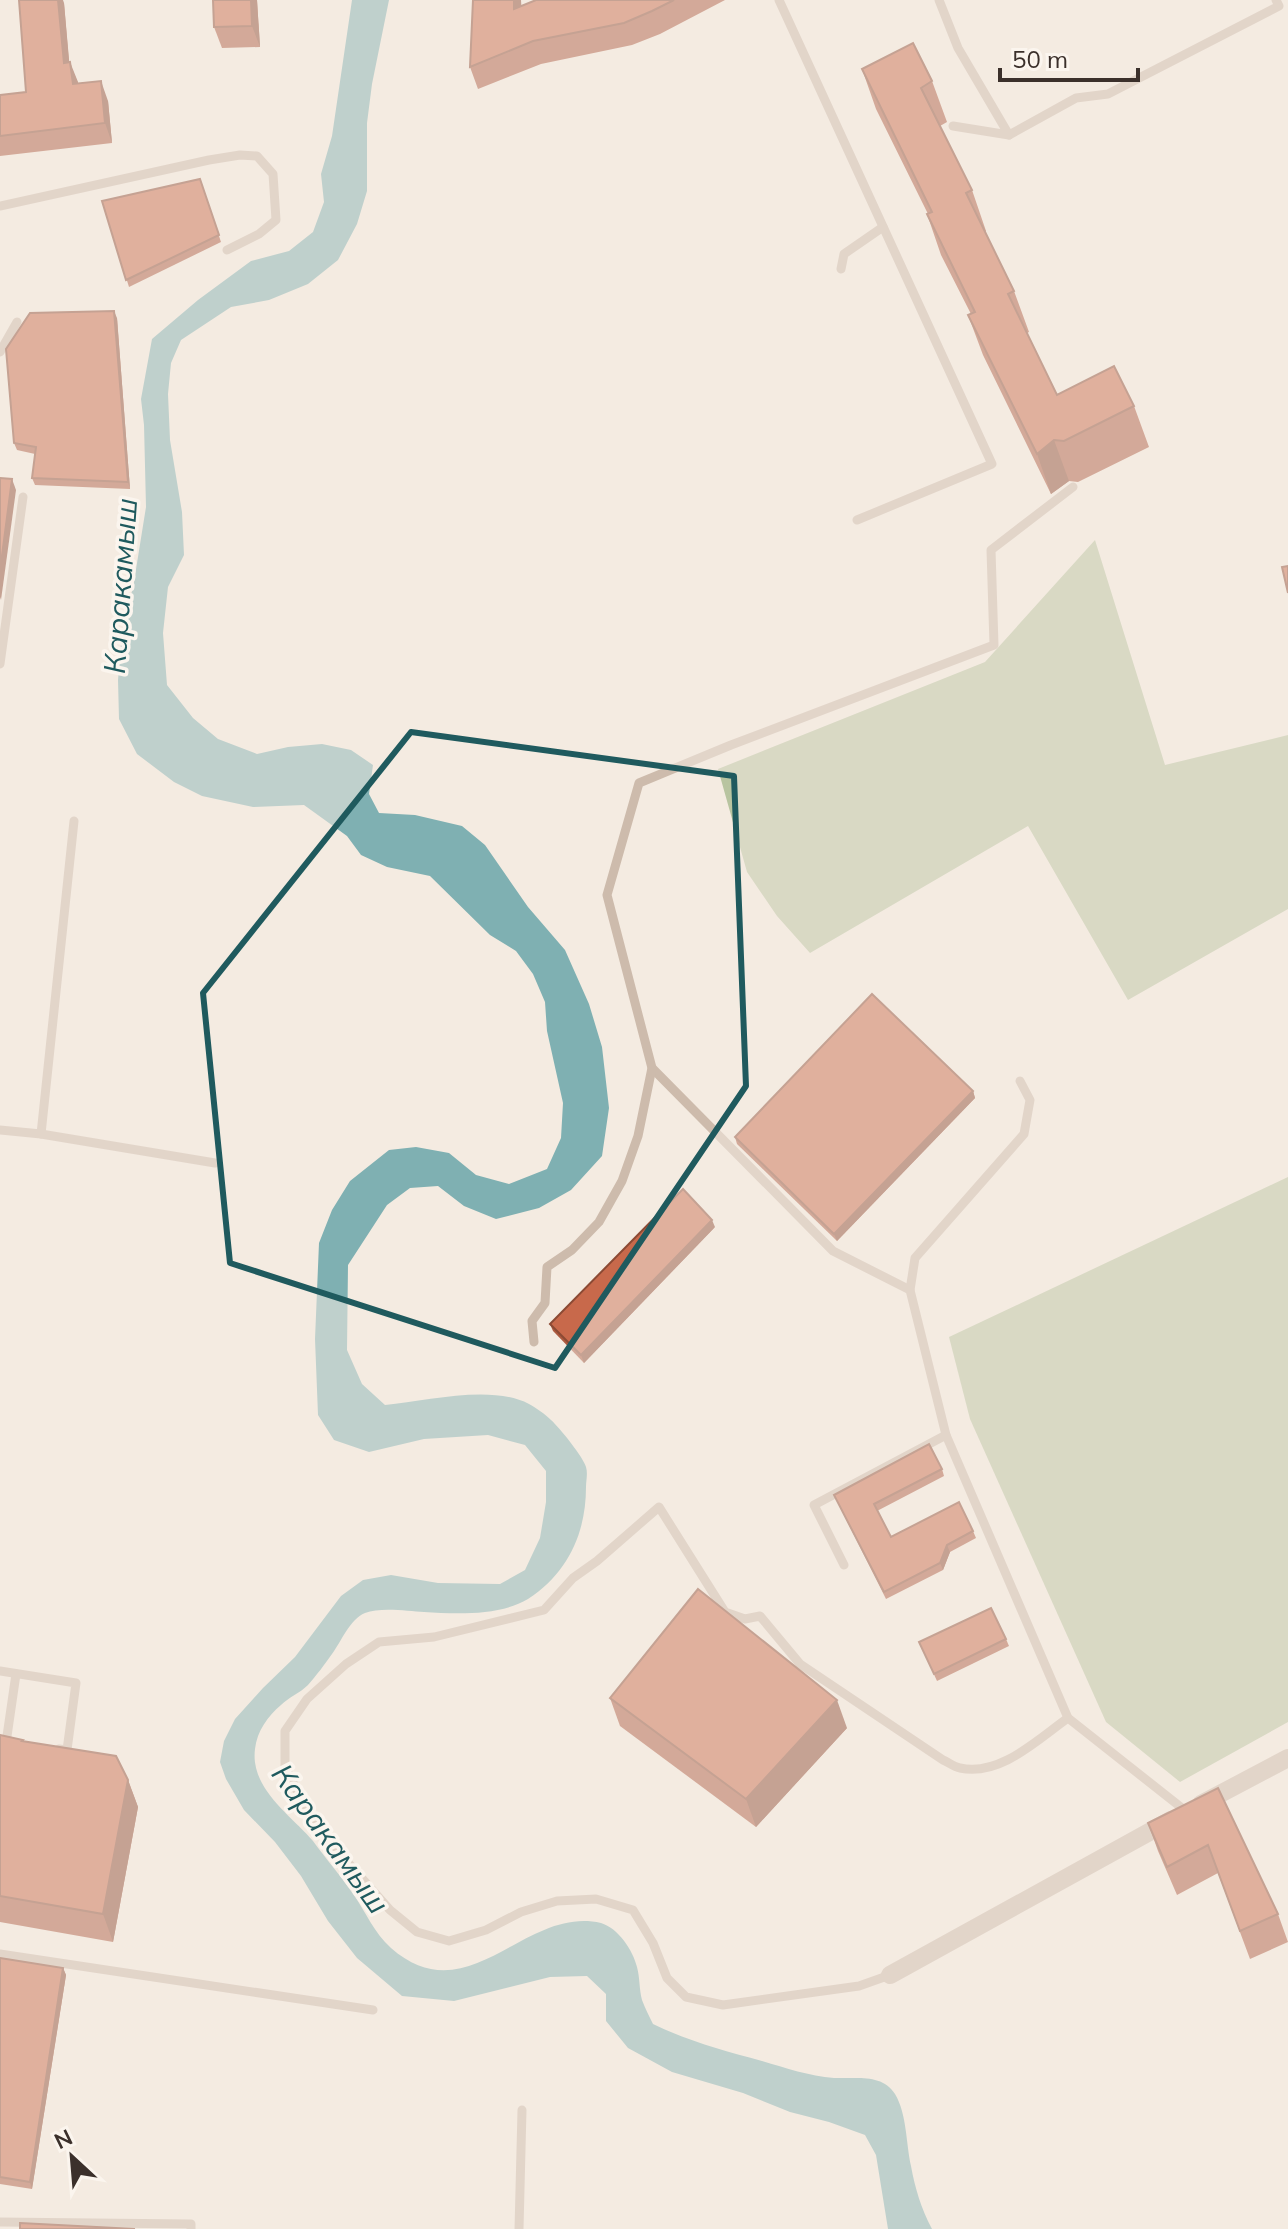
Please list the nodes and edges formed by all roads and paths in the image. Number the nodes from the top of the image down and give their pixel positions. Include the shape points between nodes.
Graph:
1 (779, 0) edge
2 (939, 0) edge
3 (1276, 0) edge
4 (953, 126) dead end
5 (1009, 135) junction
6 (0, 206) edge
7 (883, 227) junction
8 (227, 250) dead end
9 (841, 269) dead end
10 (17, 322) dead end
11 (0, 352) edge
12 (1073, 487) dead end
13 (23, 497) dead end
14 (857, 520) dead end
15 (0, 664) edge
16 (74, 821) dead end
17 (652, 1068) junction
18 (1020, 1081) dead end
19 (0, 1130) edge
20 (41, 1134) junction
21 (215, 1163) dead end
22 (910, 1290) junction
23 (534, 1342) dead end
24 (946, 1435) junction
25 (844, 1565) dead end
26 (0, 1671) edge
27 (16, 1674) junction
28 (1068, 1718) junction
29 (3, 1742) edge
30 (21, 1745) edge
31 (52, 1748) edge
32 (1288, 1758) edge
33 (1187, 1812) junction
34 (0, 1954) edge
35 (890, 1975) joint
36 (373, 2010) dead end
37 (522, 2110) dead end
38 (0, 2222) edge
39 (16, 2226) edge
40 (191, 2229) edge
41 (519, 2229) edge

1 - 7 lane
2 - 5 lane via 958,48
3 - 5 lane via 1279,6 1108,94 1076,98
4 - 5 lane
6 - 8 lane via 209,160 257,156 273,174 276,220
7 - 9 lane via 844,254
7 - 14 lane via 992,464
10 - 11 lane
12 - 17 lane via 991,550 994,645 639,783 607,895
13 - 15 lane
16 - 20 lane
17 - 22 lane via 833,1251
17 - 23 lane via 622,1181 599,1222 547,1267 545,1303 532,1321
18 - 22 lane via 1030,1100 1024,1134 915,1258
19 - 20 lane
20 - 21 lane
22 - 24 lane
24 - 25 lane via 814,1505
24 - 28 lane
26 - 27 lane
27 - 29 lane
27 - 31 lane via 76,1683 67,1750
28 - 33 lane
28 - 35 lane via 988,1769 960,1768 943,1760 800,1664 760,1616 745,1619 725,1612 659,1507 573,1578 544,1610 434,1637 379,1642 307,1699 285,1731 285,1766 304,1805 390,1910 417,1932 449,1941 557,1901 596,1899 633,1910 667,1978 686,1997 723,2005 859,1986
29 - 30 lane
32 - 33 street
33 - 35 street
34 - 36 lane
37 - 41 lane
38 - 39 lane
39 - 40 lane via 191,2224

